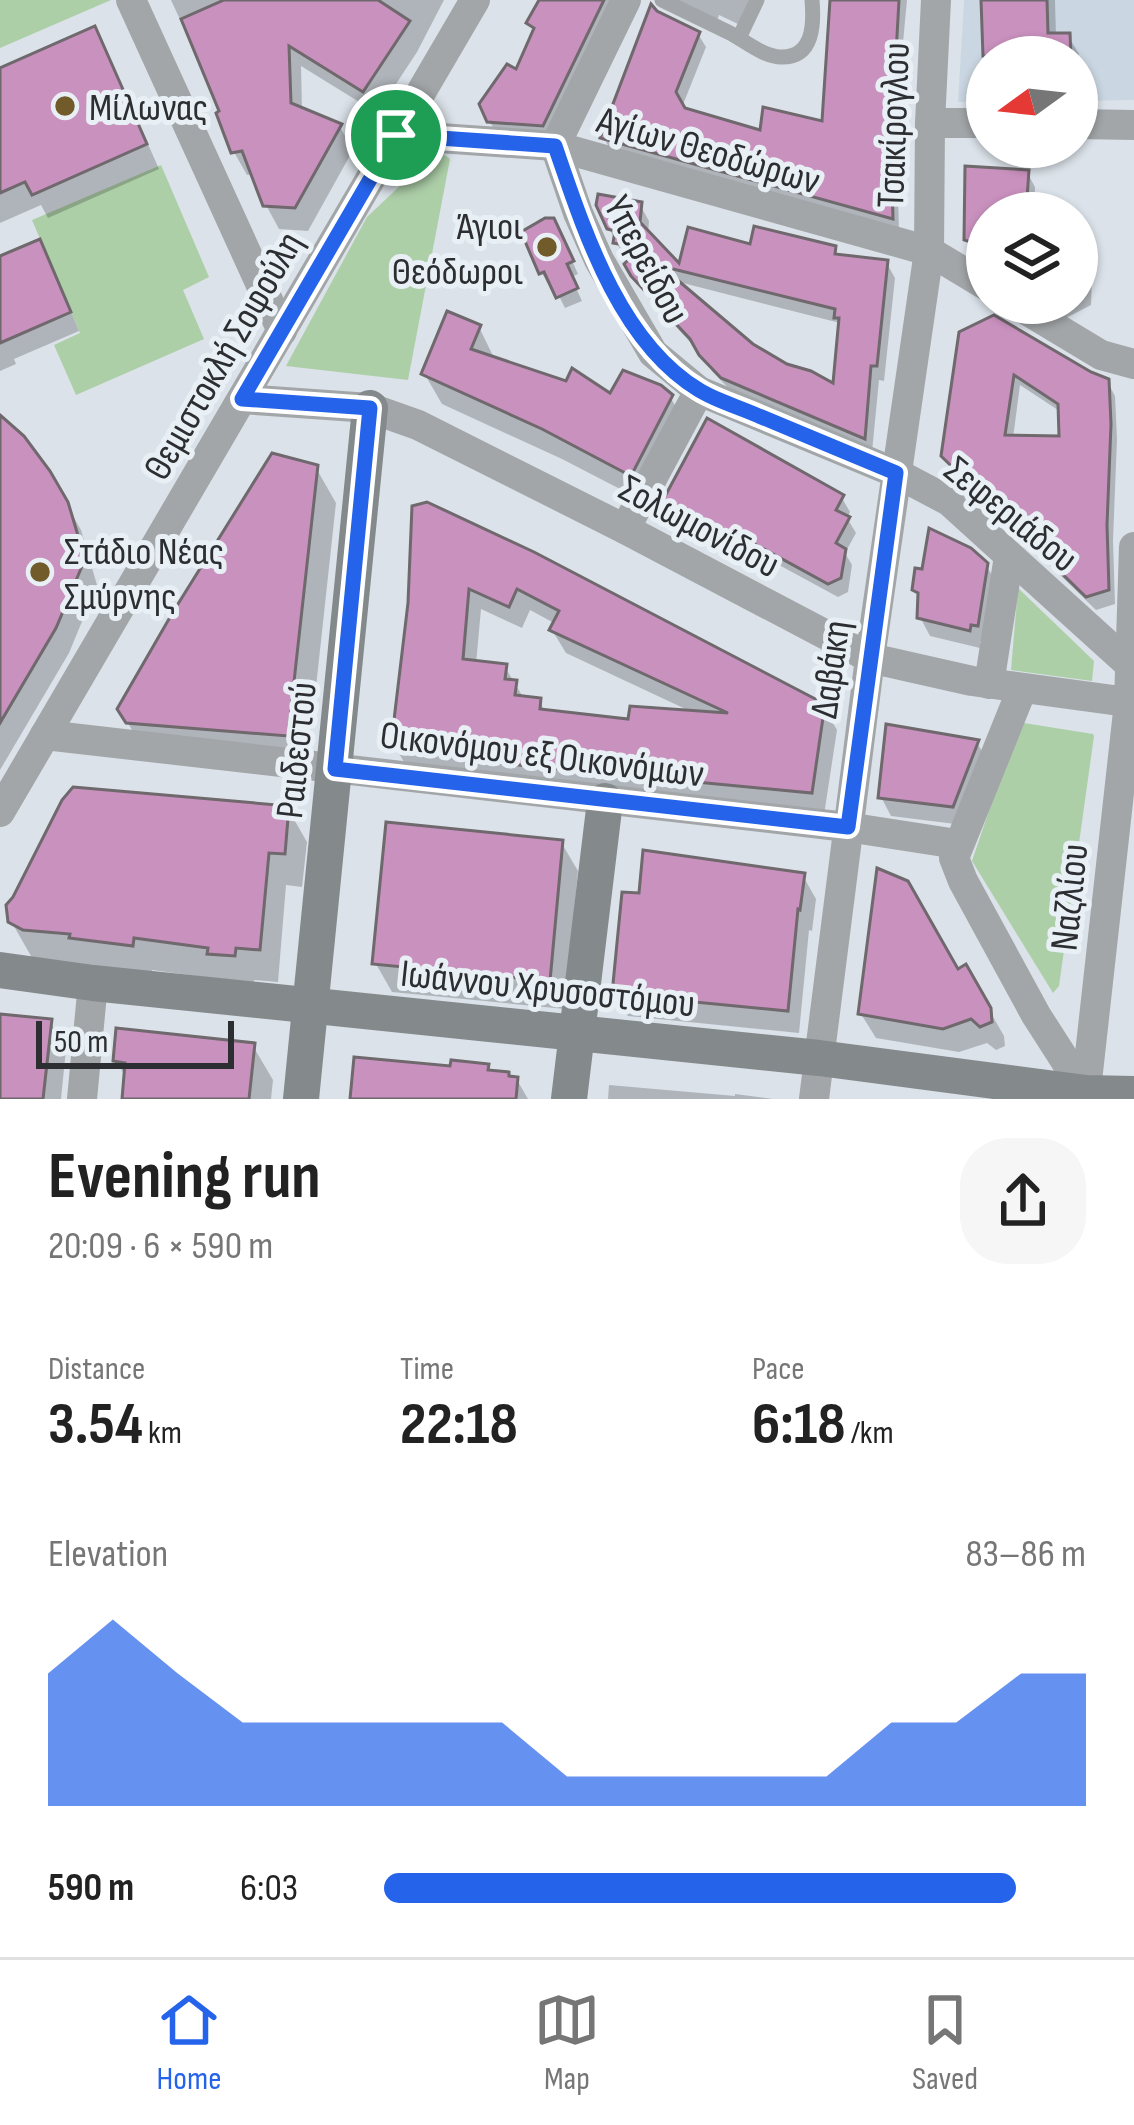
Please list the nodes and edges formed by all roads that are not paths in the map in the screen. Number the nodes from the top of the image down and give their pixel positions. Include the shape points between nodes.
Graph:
1 (131, 0) edge
2 (476, 0) edge
3 (626, 0) edge
4 (662, 0) edge
5 (757, 0) edge
6 (812, 0) edge
7 (936, 0) edge
8 (739, 38) junction
9 (930, 122) junction
10 (966, 123) edge
11 (1098, 124) edge
12 (1134, 124) edge
13 (396, 135) junction
14 (555, 146) junction
15 (928, 251) junction
16 (966, 274) edge
17 (1050, 324) edge
18 (281, 331) junction
19 (1134, 364) edge
20 (699, 391) junction
21 (242, 399) junction
22 (370, 408) junction
23 (896, 473) junction
24 (625, 529) junction
25 (1134, 547) edge
26 (1009, 556) junction
27 (870, 658) junction
28 (1130, 665) junction
29 (988, 684) junction
30 (1022, 689) junction
31 (1131, 703) edge
32 (45, 735) junction
33 (335, 769) junction
34 (605, 801) junction
35 (0, 812) edge
36 (848, 827) junction
37 (957, 844) junction
38 (0, 970) edge
39 (93, 983) junction
40 (311, 1004) junction
41 (577, 1032) junction
42 (819, 1058) junction
43 (1134, 1094) edge
44 (1085, 1096) edge
45 (82, 1099) edge
46 (301, 1099) edge
47 (569, 1099) edge
48 (814, 1099) edge

1 - 18 street
2 - 13 street, Θεμιστοκλή Σοφούλη
3 - 14 street
4 - 8 lane
5 - 8 lane
6 - 8 lane via 810,41 796,53 781,57
7 - 9 street, Τσακίρογλου
9 - 10 street
9 - 15 street, Τσακίρογλου
11 - 12 street
13 - 14 street, Αγίων Θεοδώρων
13 - 18 street, Θεμιστοκλή Σοφούλη
14 - 15 street, Αγίων Θεοδώρων
14 - 20 street, Υπερείδου via 612,288 653,353
15 - 16 street, Αγίων Θεοδώρων
15 - 23 street, Δαβάκη
17 - 19 street via 1101,355
18 - 21 street, Θεμιστοκλή Σοφούλη
20 - 23 street, Υπερείδου
20 - 24 street
21 - 22 street, Σολωμονίδου
21 - 32 street, Θεμιστοκλή Σοφούλη
22 - 24 street, Σολωμονίδου
22 - 33 street, Ραιδεστού
23 - 26 street, Σεφεριάδου via 949,501
23 - 27 street, Δαβάκη
24 - 27 street, Σολωμονίδου
25 - 28 street, Ναζλίου
26 - 28 street, Σεφεριάδου
26 - 29 street
27 - 29 street, Σολωμονίδου
27 - 36 street, Δαβάκη
28 - 31 street, Ναζλίου
29 - 30 street, Σολωμονίδου
30 - 31 street, Σολωμονίδου
30 - 37 street
31 - 44 street, Ναζλίου
32 - 33 street, Οικονόμου εξ Οικονόμων
32 - 35 street, Θεμιστοκλή Σοφούλη
33 - 34 street, Οικονόμου εξ Οικονόμων
33 - 40 street, Ραιδεστού
34 - 36 street, Οικονόμου εξ Οικονόμων
34 - 41 street
36 - 37 street, Οικονόμου εξ Οικονόμων
36 - 42 street, Δαβάκη
37 - 44 street via 963,880
38 - 39 street, Ιωάννου Χρυσοστόμου
39 - 40 street, Ιωάννου Χρυσοστόμου
39 - 45 street
40 - 41 street, Ιωάννου Χρυσοστόμου
40 - 46 street, Ραιδεστού
41 - 42 street, Ιωάννου Χρυσοστόμου
41 - 47 street
42 - 44 street, Ιωάννου Χρυσοστόμου
42 - 48 street, Δαβάκη
43 - 44 street, Ιωάννου Χρυσοστόμου

